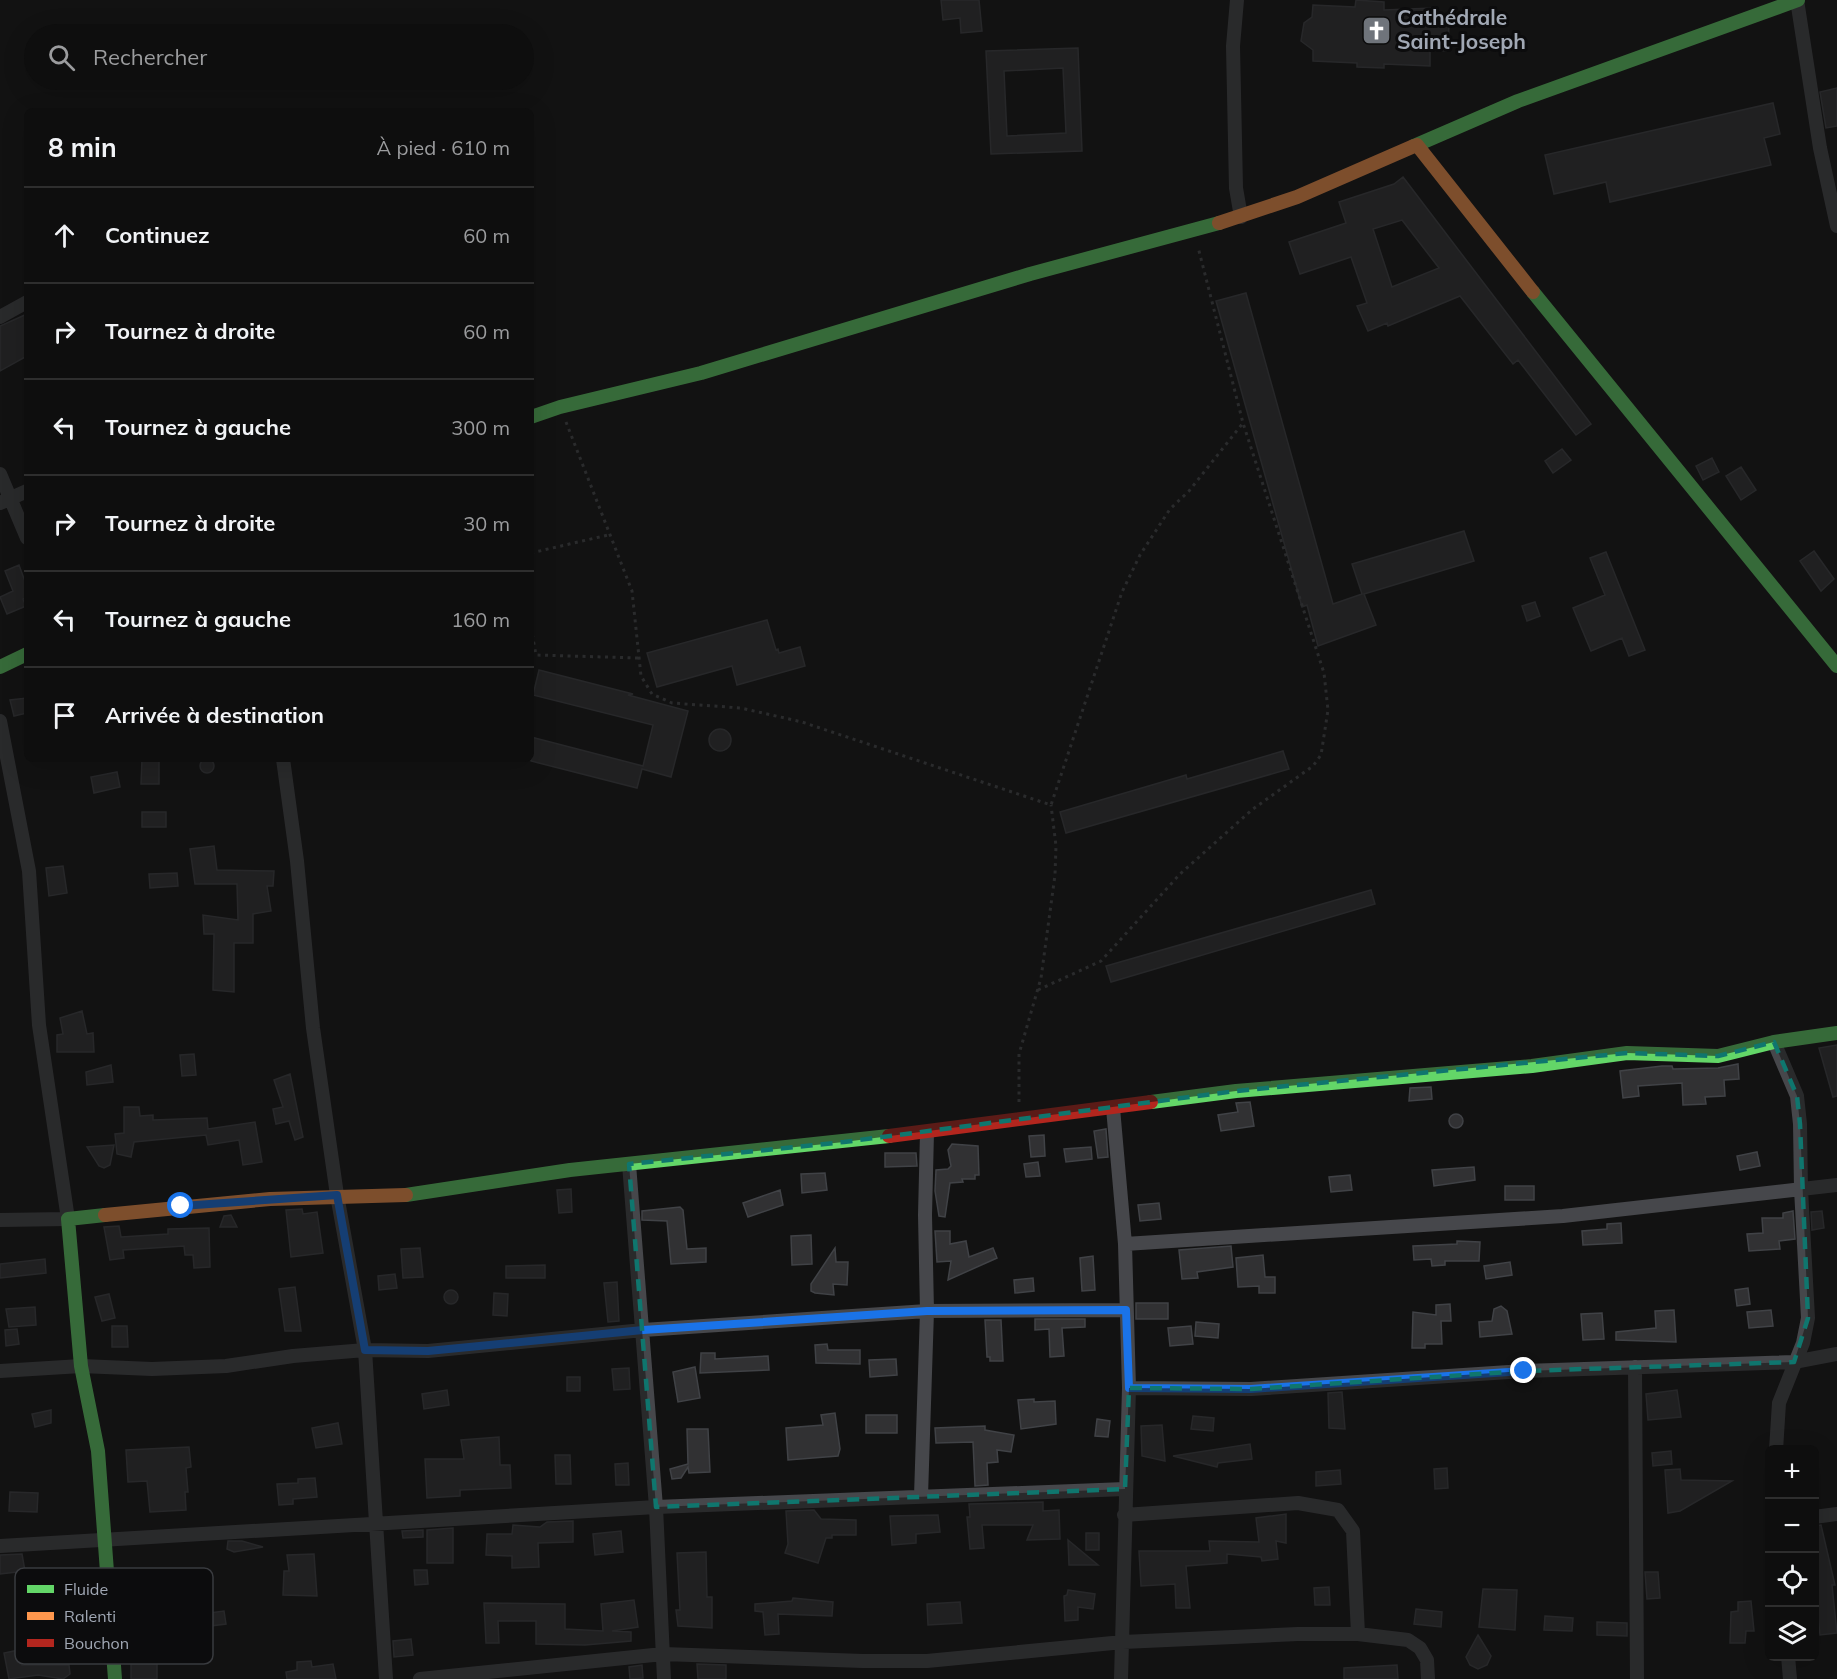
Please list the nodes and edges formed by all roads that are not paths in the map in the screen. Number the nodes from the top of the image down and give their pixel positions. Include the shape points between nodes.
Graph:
1 (1237, 0) edge
2 (1798, 0) edge
3 (1417, 145) junction
4 (1240, 217) junction
5 (1837, 226) edge
6 (24, 304) edge
7 (0, 317) edge
8 (534, 416) edge
9 (0, 474) edge
10 (24, 492) edge
11 (5, 501) edge
12 (24, 533) edge
13 (24, 655) edge
14 (1837, 666) edge
15 (0, 667) edge
16 (0, 721) edge
17 (283, 762) edge
18 (1837, 1033) edge
19 (1774, 1042) junction
20 (1113, 1108) junction
21 (927, 1132) junction
22 (629, 1164) junction
23 (1837, 1185) edge
24 (1800, 1188) junction
25 (337, 1195) junction
26 (68, 1219) junction
27 (0, 1220) edge
28 (1125, 1244) junction
29 (1126, 1310) junction
30 (927, 1311) junction
31 (643, 1330) junction
32 (365, 1350) junction
33 (1837, 1354) edge
34 (1794, 1362) junction
35 (81, 1366) junction
36 (1635, 1367) junction
37 (0, 1371) edge
38 (1129, 1388) junction
39 (1776, 1445) edge
40 (1125, 1489) junction
41 (921, 1496) junction
42 (656, 1507) junction
43 (1837, 1514) edge
44 (1124, 1515) junction
45 (1819, 1516) edge
46 (375, 1522) junction
47 (104, 1539) junction
48 (0, 1546) edge
49 (106, 1568) edge
50 (1358, 1634) junction
51 (1123, 1642) junction
52 (663, 1654) junction
53 (1788, 1661) edge
54 (114, 1664) edge
55 (115, 1679) edge
56 (386, 1679) edge
57 (420, 1679) edge
58 (664, 1679) edge
59 (1121, 1679) edge
60 (1428, 1679) edge
61 (1637, 1679) edge
62 (1790, 1679) edge

1 - 4 street via 1233,46
2 - 3 street via 1518,101
2 - 5 street via 1820,148
3 - 4 street
3 - 14 street via 1540,304
4 - 8 street via 1030,274 701,373
6 - 7 street
9 - 11 street
10 - 11 street
11 - 12 street
13 - 15 street
16 - 26 street via 29,871 39,1025
17 - 25 street via 313,1028
18 - 19 street
19 - 20 street via 1718,1056 1627,1053 1532,1066 1236,1091
19 - 24 street via 1797,1096
20 - 21 street
20 - 28 street
21 - 22 street
21 - 30 street
22 - 25 street via 405,1195
22 - 31 street
23 - 24 street
24 - 28 street via 1563,1216
24 - 34 street via 1808,1318
25 - 26 street
25 - 32 street
26 - 27 street
26 - 35 street
28 - 29 street
29 - 30 street
29 - 38 street
30 - 31 street
30 - 41 street
31 - 32 street via 428,1351
31 - 42 street
32 - 35 street via 226,1366
32 - 46 street
33 - 34 street
34 - 36 street
34 - 39 street via 1779,1403
35 - 37 street
35 - 47 street via 98,1451
36 - 38 street via 1251,1389
36 - 61 street
38 - 40 street
40 - 41 street
40 - 44 street
41 - 42 street
42 - 46 street
42 - 52 street
43 - 45 street
44 - 50 street via 1298,1503 1338,1510 1353,1531
44 - 51 street
46 - 47 street
46 - 56 street
47 - 48 street
47 - 49 street
50 - 51 street
50 - 60 street via 1408,1640 1420,1648 1427,1660
51 - 52 street via 927,1661
51 - 59 street
52 - 57 street
52 - 58 street
53 - 62 street
54 - 55 street

